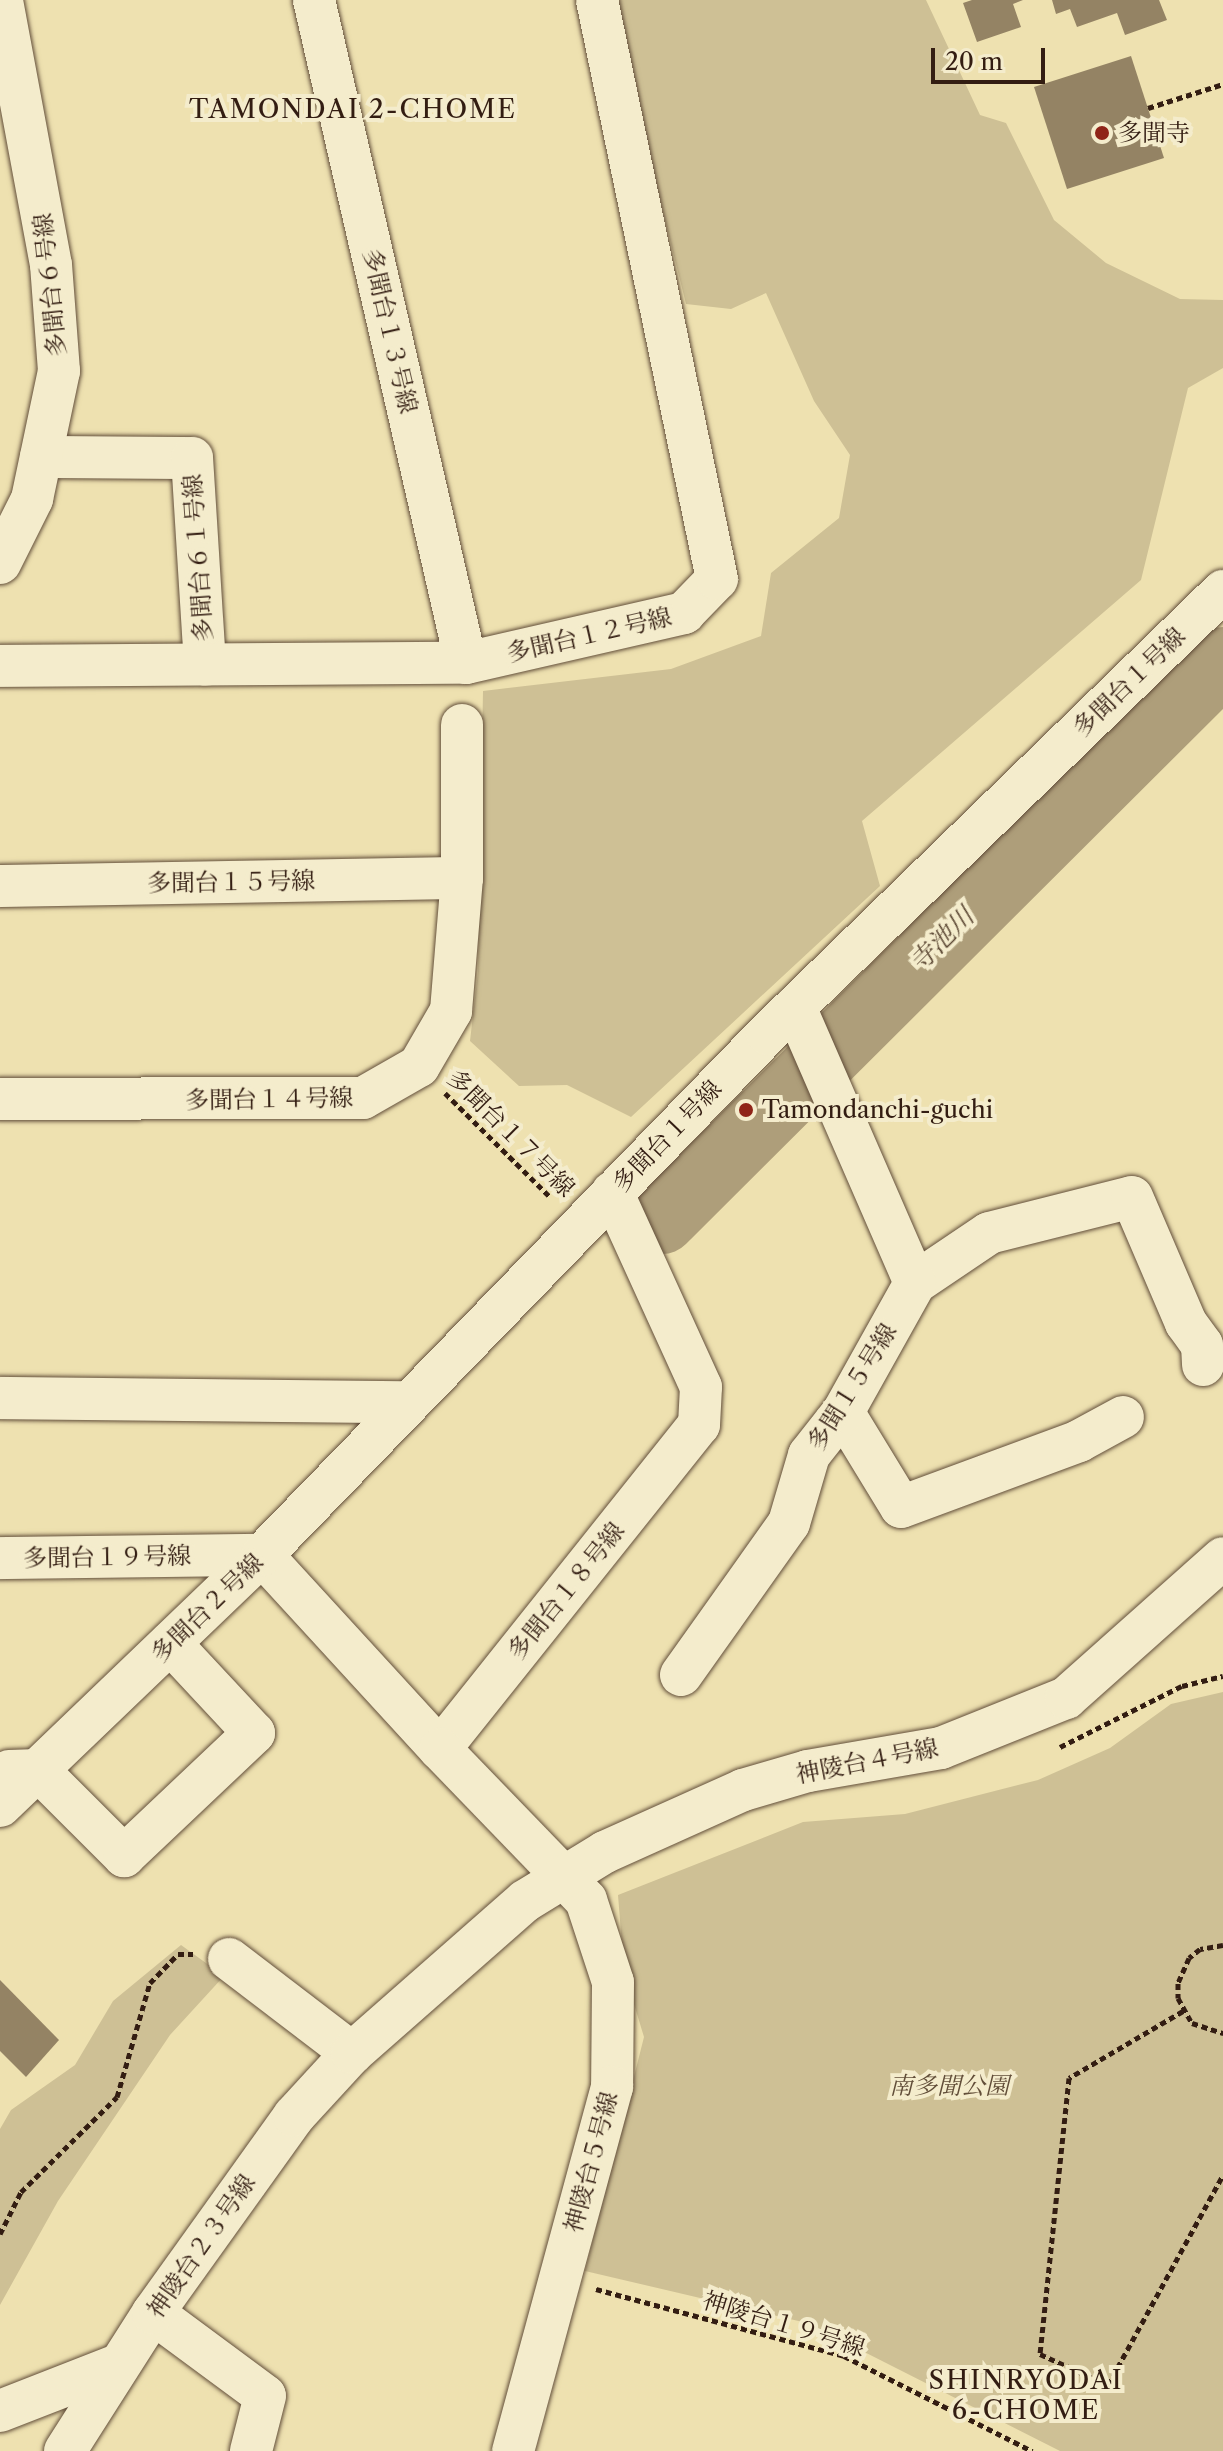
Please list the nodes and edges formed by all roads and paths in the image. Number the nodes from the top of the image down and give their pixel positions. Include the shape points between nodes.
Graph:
1 (2, 0) edge
2 (314, 0) edge
3 (597, 0) edge
4 (1223, 84) edge
5 (1148, 108) dead end
6 (41, 457) junction
7 (0, 563) edge
8 (1223, 591) edge
9 (466, 663) junction
10 (205, 665) junction
11 (0, 666) edge
12 (462, 725) dead end
13 (462, 878) junction
14 (0, 886) edge
15 (795, 1007) junction
16 (419, 1066) junction
17 (0, 1099) edge
18 (612, 1192) junction
19 (579, 1226) junction
20 (915, 1283) junction
21 (1203, 1365) dead end
22 (0, 1398) edge
23 (406, 1402) junction
24 (843, 1412) junction
25 (1123, 1417) dead end
26 (262, 1555) junction
27 (0, 1558) edge
28 (1223, 1558) edge
29 (170, 1643) junction
30 (681, 1675) dead end
31 (440, 1749) junction
32 (19, 1771) edge
33 (0, 1806) edge
34 (567, 1877) junction
35 (1223, 1945) edge
36 (229, 1959) joint
37 (1183, 2011) junction
38 (1223, 2033) edge
39 (352, 2053) junction
40 (1223, 2175) edge
41 (0, 2234) edge
42 (559, 2279) junction
43 (153, 2313) junction
44 (118, 2365) junction
45 (0, 2411) edge
46 (65, 2451) edge
47 (251, 2451) edge
48 (513, 2451) edge
49 (1032, 2451) edge

1 - 6 street, 多聞台６号線 via 51,265 59,371
2 - 9 street, 多聞台１３号線
3 - 9 street, 多聞台１２号線 via 717,579 684,613
4 - 5 path
6 - 7 street, 多聞台６号線 via 32,499
6 - 10 street, 多聞台６１号線 via 192,458
8 - 15 street, 多聞台１号線
9 - 10 street, 多聞台１２号線
10 - 11 street, 多聞台１２号線
12 - 13 street
13 - 14 street, 多聞台１５号線
13 - 16 street via 451,1011
15 - 18 street, 多聞台１号線
15 - 20 street
16 - 17 street, 多聞台１４号線 via 363,1098
16 - 19 path, 多聞台１７号線
18 - 19 street, 多聞台１号線
18 - 31 street, 多聞台１８号線 via 701,1387 699,1425
19 - 23 street, 多聞台１号線
20 - 21 street via 989,1233 1132,1197 1186,1323 1202,1345
20 - 24 street, 多聞１５号線
22 - 23 street
23 - 26 street, 多聞台２号線
24 - 25 street via 901,1507 1079,1441
24 - 30 street, 多聞１５号線 via 809,1455 789,1523
26 - 27 street, 多聞台１９号線
26 - 29 street, 多聞台２号線
26 - 31 street
28 - 34 street, 神陵台４号線 via 1066,1698 941,1748 808,1771 743,1790 605,1852
29 - 32 street, 多聞台２号線
29 - 32 street via 254,1733 124,1856
31 - 34 street, 神陵台５号線
32 - 33 street, 多聞台２号線
34 - 39 street, 神陵台２３号線 via 525,1901
34 - 42 street, 神陵台５号線 via 586,1900 613,1982 612,2087
35 - 37 path via 1200,1949 1181,1970 1178,1998
36 - 39 street
36 - 41 path via 178,1954 150,1983 117,2097 21,2192
37 - 38 path via 1205,2030
37 - 40 path via 1069,2078 1040,2354 1108,2385
39 - 43 street, 神陵台２３号線 via 294,2116
42 - 48 street, 神陵台５号線
42 - 49 path, 神陵台１９号線 via 844,2356
43 - 44 street, 神陵台２３号線
43 - 47 street via 265,2396
44 - 45 street
44 - 46 street, 神陵台２３号線

